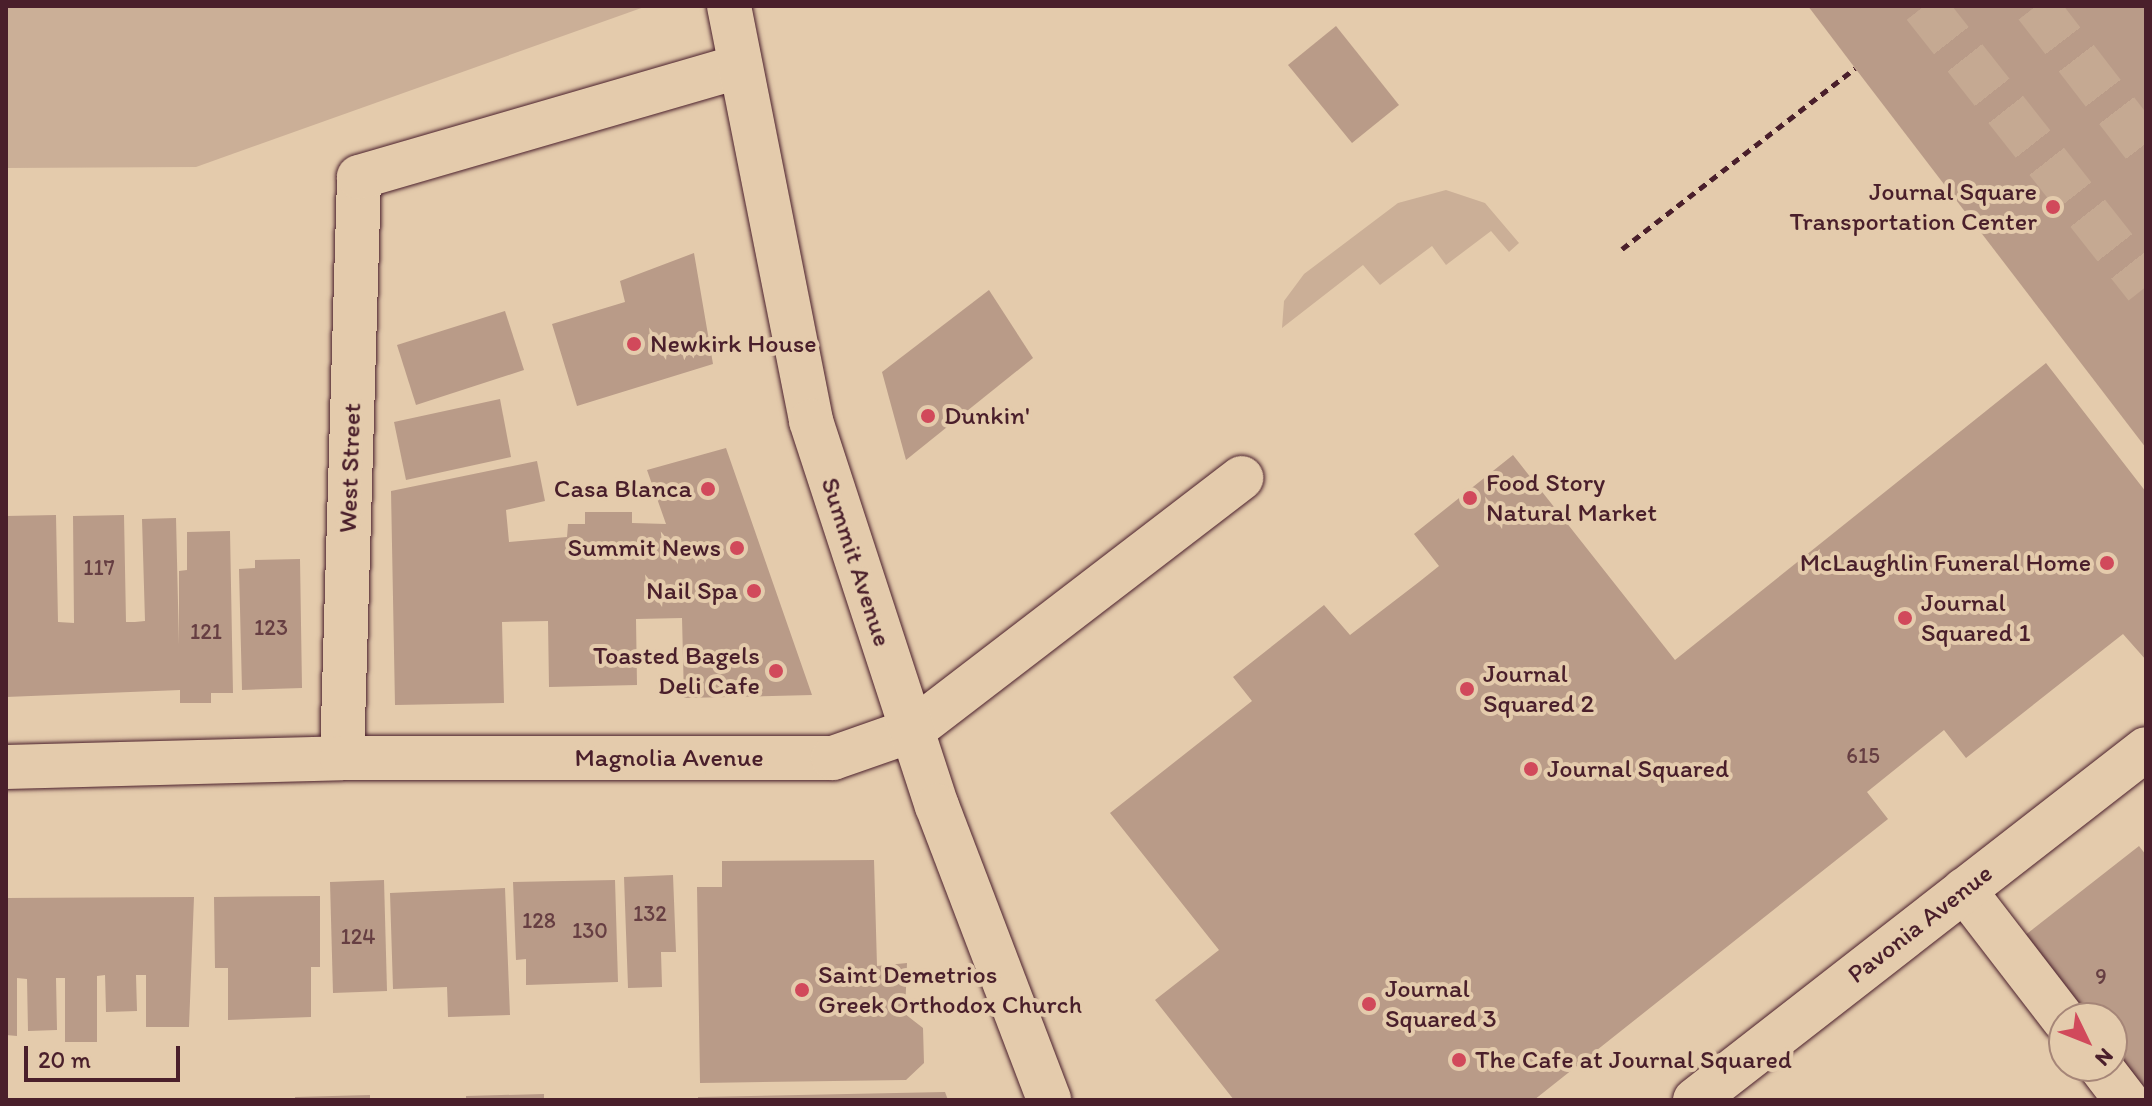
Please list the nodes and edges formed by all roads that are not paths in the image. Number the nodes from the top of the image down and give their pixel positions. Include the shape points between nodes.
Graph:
1 (729, 6) edge
2 (740, 66) junction
3 (1242, 478) dead end
4 (913, 730) junction
5 (2146, 749) edge
6 (342, 758) junction
7 (6, 767) edge
8 (1964, 890) junction
9 (2050, 1002) edge
10 (2112, 1082) edge
11 (1049, 1100) edge
12 (1695, 1100) edge
13 (2126, 1100) edge

1 - 2 street, Summit Avenue
2 - 4 street, Summit Avenue via 811,421
2 - 6 street, West Street via 359,177
3 - 4 street, Magnolia Avenue
4 - 6 street, Magnolia Avenue via 833,758
4 - 11 street, Summit Avenue
5 - 8 street, Pavonia Avenue
6 - 7 street, Magnolia Avenue
8 - 9 street
8 - 12 street, Pavonia Avenue
10 - 13 street

